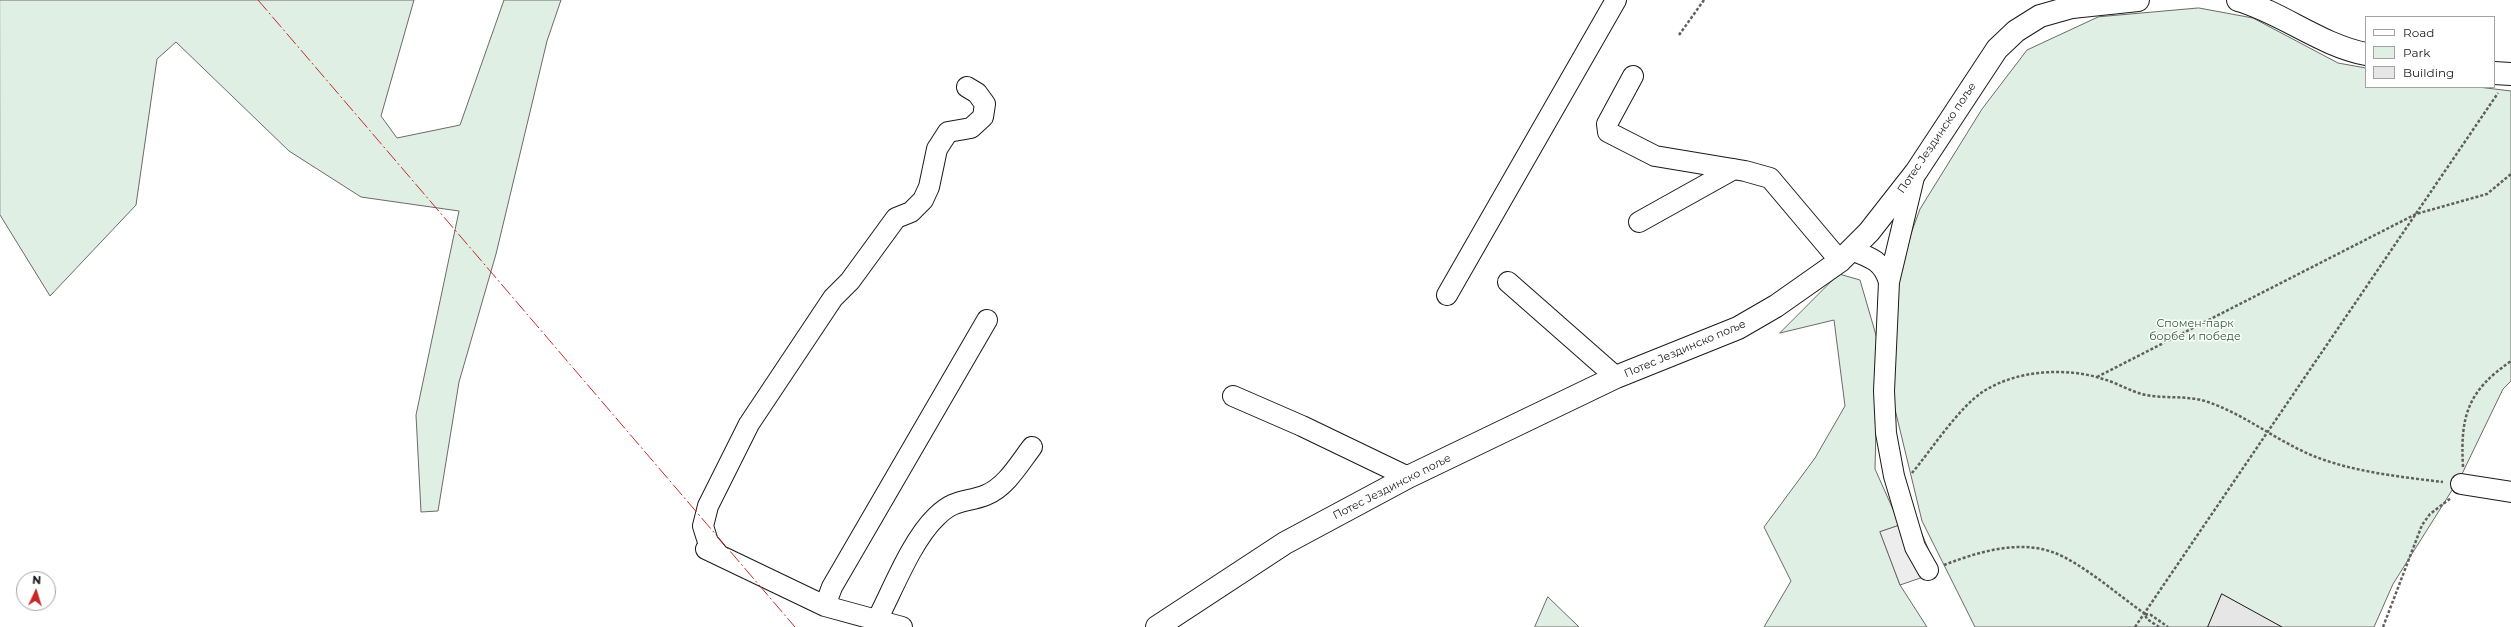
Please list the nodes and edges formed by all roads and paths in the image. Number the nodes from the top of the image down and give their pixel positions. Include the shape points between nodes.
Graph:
1 (1616, 0) edge
2 (1704, 0) edge
3 (2138, 0) edge
4 (2238, 0) edge
5 (1679, 35) dead end
6 (2365, 54) edge
7 (2505, 74) edge
8 (1633, 76) dead end
9 (968, 87) dead end
10 (1734, 169) junction
11 (1916, 172) junction
12 (2511, 174) edge
13 (2416, 214) junction
14 (1639, 222) dead end
15 (1846, 255) junction
16 (1508, 282) dead end
17 (1889, 282) junction
18 (1447, 295) dead end
19 (987, 320) dead end
20 (1616, 377) junction
21 (2096, 377) junction
22 (1233, 396) dead end
23 (2267, 432) junction
24 (1032, 447) dead end
25 (1408, 478) junction
26 (2461, 484) joint
27 (1898, 490) junction
28 (2511, 492) edge
29 (1928, 570) joint
30 (825, 606) junction
31 (2144, 613) junction
32 (877, 620) junction
33 (1166, 625) edge
34 (902, 627) edge
35 (2135, 627) edge
36 (2158, 627) edge
37 (2168, 627) edge

1 - 18 street
2 - 5 path
3 - 11 main road, Потес Јездинско поље via 2072,8 2040,16 2016,31 1996,49
4 - 6 main road via 2259,6 2328,43
7 - 13 path
8 - 10 street via 1607,124 1608,132 1655,156
9 - 30 street via 977,93 985,104 983,117 971,128 948,132 937,149 929,187 923,200 911,212 896,218 850,280 833,298 749,424 708,506 703,526 709,550
10 - 14 street
10 - 15 street via 1770,178
11 - 15 main road, Потес Јездинско поље via 1891,206
11 - 17 street
12 - 13 path via 2487,194
13 - 21 path
13 - 23 path
15 - 17 street via 1877,261
15 - 20 main road, Потес Јездинско поље via 1776,306 1738,328
16 - 20 street
17 - 27 street via 1884,355 1884,413 1889,455
19 - 30 street via 832,587
20 - 25 main road, Потес Јездинско поље
21 - 23 path via 2146,395 2189,397 2209,402
21 - 27 path via 2076,372 2049,372 2005,382 1985,390 1971,400
22 - 25 street via 1302,426
23 - 26 path via 2294,447 2332,461 2413,478
23 - 31 path
24 - 32 street via 999,487 985,495 950,506 937,516 922,534
25 - 33 main road, Потес Јездинско поље via 1285,543
26 - 28 street
27 - 29 street via 1915,547
29 - 31 path via 1993,550 2043,550 2073,563
30 - 32 street
31 - 35 path
31 - 36 path via 2147,619
31 - 37 path
32 - 34 street

